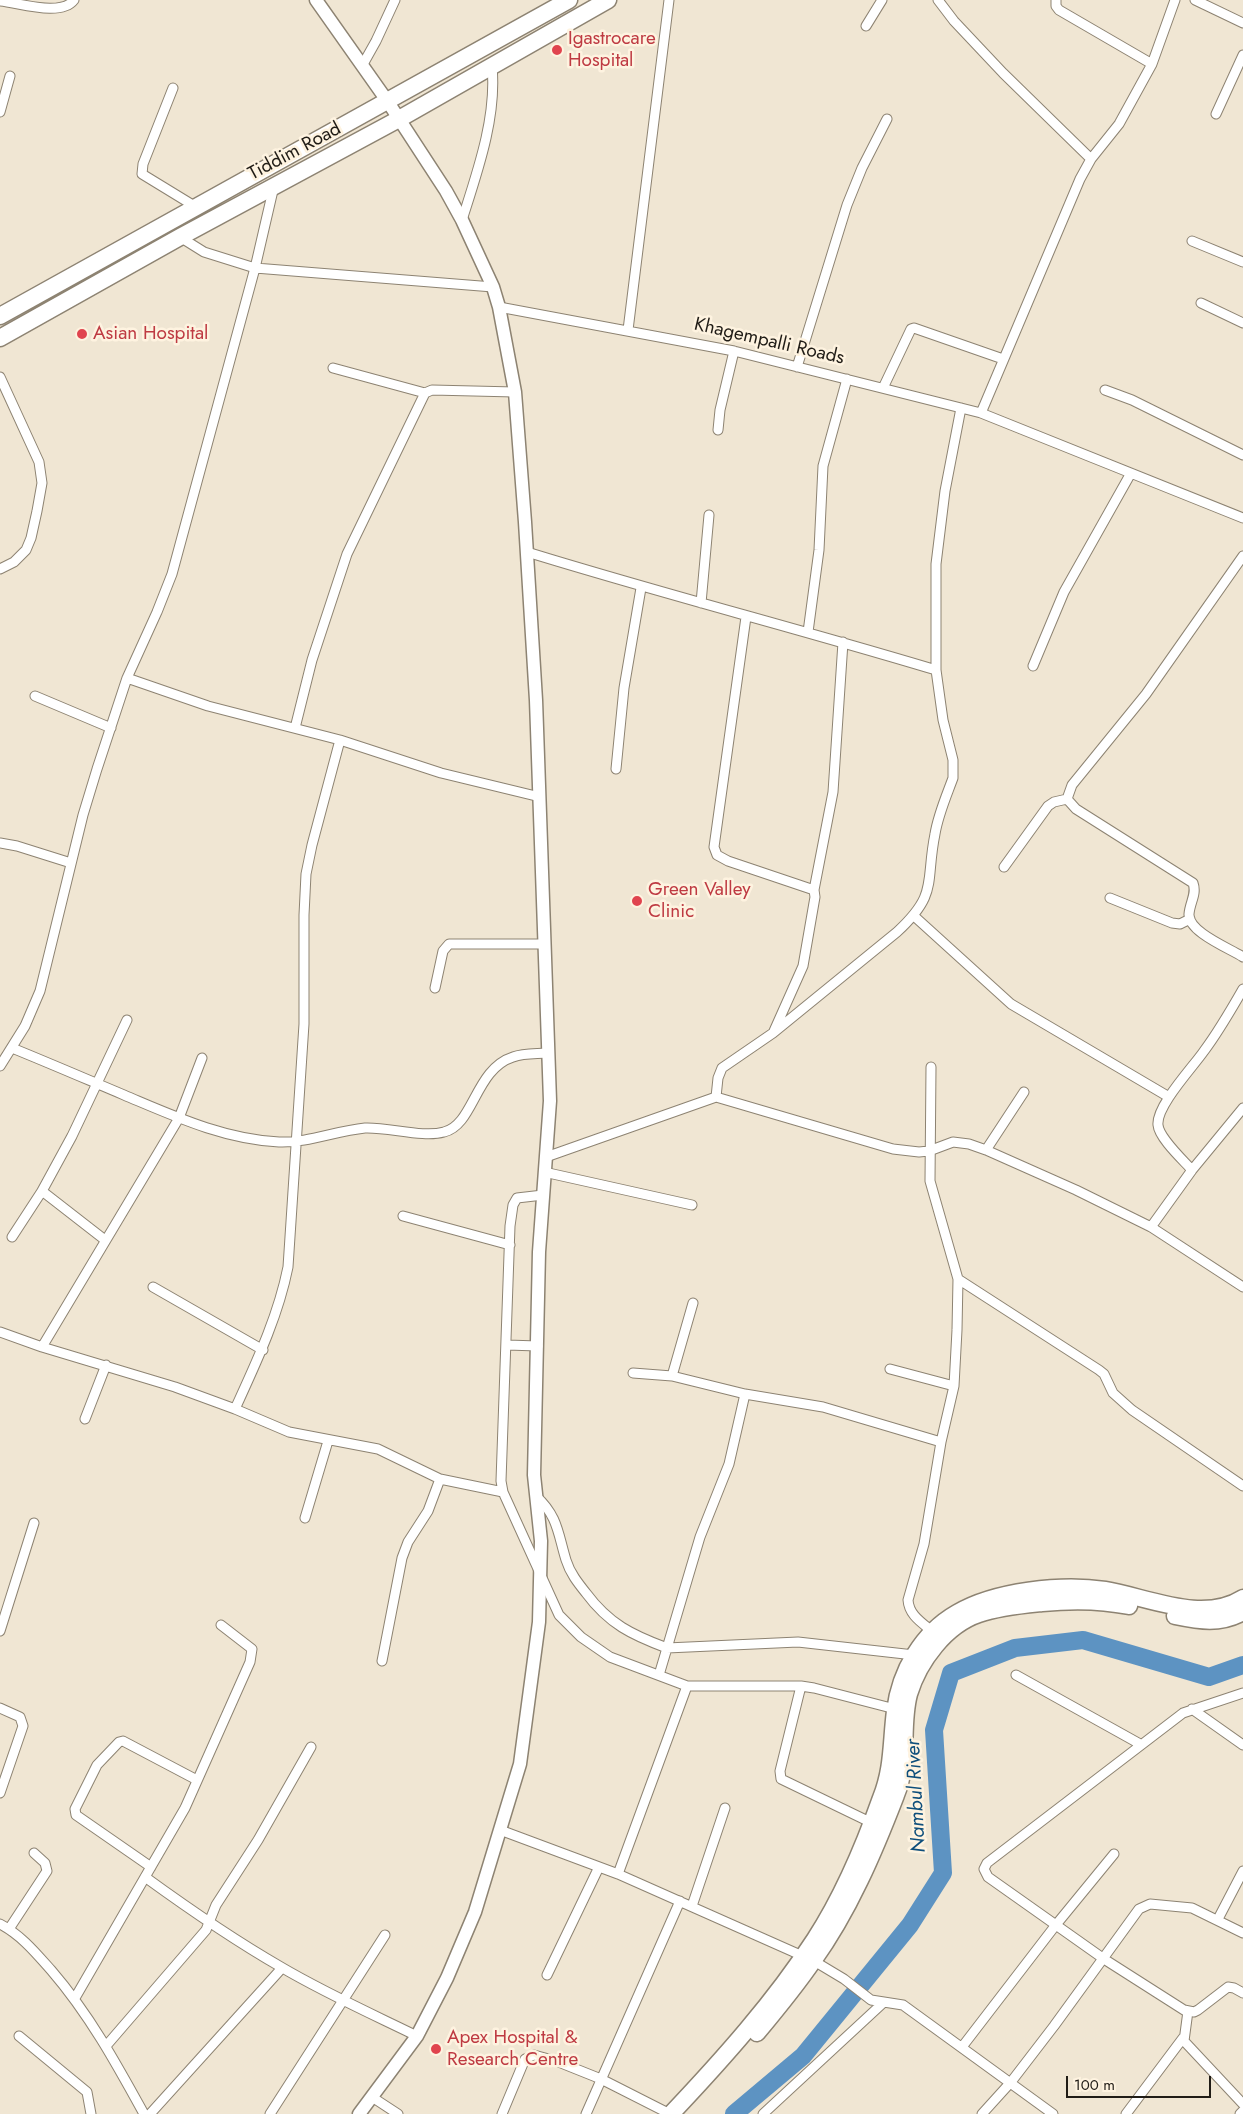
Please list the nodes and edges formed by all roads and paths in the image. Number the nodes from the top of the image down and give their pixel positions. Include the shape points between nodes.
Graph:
1 (74, 0) edge
2 (316, 0) edge
3 (395, 0) edge
4 (569, 0) edge
5 (608, 0) edge
6 (669, 0) edge
7 (882, 0) edge
8 (938, 0) edge
9 (1056, 0) edge
10 (1175, 0) edge
11 (1195, 0) edge
12 (0, 1) edge
13 (1243, 22) edge
14 (866, 26) dead end
15 (1243, 55) edge
16 (1152, 64) junction
17 (362, 66) junction
18 (492, 67) junction
19 (10, 76) dead end
20 (173, 88) dead end
21 (388, 102) junction
22 (0, 112) edge
23 (1216, 114) dead end
24 (399, 119) junction
25 (887, 119) dead end
26 (1091, 159) junction
27 (274, 186) junction
28 (196, 207) junction
29 (462, 220) junction
30 (180, 237) junction
31 (1192, 240) dead end
32 (1243, 262) edge
33 (255, 268) junction
34 (492, 287) junction
35 (1201, 303) dead end
36 (499, 307) junction
37 (0, 316) edge
38 (1243, 323) edge
39 (628, 330) junction
40 (0, 338) edge
41 (734, 351) junction
42 (1003, 358) junction
43 (797, 367) junction
44 (333, 368) dead end
45 (0, 377) edge
46 (847, 379) junction
47 (883, 388) junction
48 (1105, 390) dead end
49 (515, 392) junction
50 (425, 393) junction
51 (961, 408) junction
52 (980, 413) junction
53 (718, 430) dead end
54 (1243, 455) edge
55 (1131, 473) junction
56 (709, 515) dead end
57 (1243, 518) edge
58 (527, 552) junction
59 (1243, 556) edge
60 (0, 569) edge
61 (641, 588) junction
62 (701, 603) junction
63 (746, 617) junction
64 (808, 632) junction
65 (844, 642) junction
66 (1033, 666) dead end
67 (936, 670) junction
68 (127, 678) junction
69 (35, 696) dead end
70 (111, 728) junction
71 (295, 728) junction
72 (340, 740) junction
73 (616, 769) dead end
74 (540, 797) junction
75 (1067, 799) junction
76 (0, 843) edge
77 (71, 863) junction
78 (1004, 867) dead end
79 (814, 890) junction
80 (1110, 898) dead end
81 (914, 916) junction
82 (1190, 919) junction
83 (544, 944) junction
84 (1242, 955) edge
85 (435, 988) dead end
86 (1243, 989) edge
87 (127, 1020) dead end
88 (773, 1033) junction
89 (12, 1048) junction
90 (547, 1053) junction
91 (202, 1058) dead end
92 (0, 1066) edge
93 (931, 1067) dead end
94 (98, 1084) junction
95 (1024, 1092) dead end
96 (716, 1097) junction
97 (1169, 1097) junction
98 (1243, 1108) edge
99 (179, 1118) junction
100 (297, 1142) junction
101 (986, 1150) junction
102 (930, 1151) junction
103 (546, 1157) junction
104 (1192, 1170) junction
105 (544, 1172) junction
106 (42, 1191) junction
107 (540, 1195) junction
108 (692, 1205) dead end
109 (403, 1216) dead end
110 (1151, 1227) junction
111 (12, 1237) dead end
112 (106, 1240) junction
113 (510, 1245) junction
114 (958, 1279) junction
115 (1243, 1286) edge
116 (153, 1287) dead end
117 (693, 1303) dead end
118 (0, 1332) edge
119 (507, 1344) junction
120 (534, 1346) junction
121 (42, 1347) junction
122 (263, 1350) junction
123 (106, 1366) junction
124 (890, 1369) dead end
125 (633, 1373) dead end
126 (672, 1376) junction
127 (954, 1386) junction
128 (745, 1394) junction
129 (235, 1409) junction
130 (85, 1420) dead end
131 (328, 1441) junction
132 (941, 1442) junction
133 (440, 1479) junction
134 (1243, 1486) edge
135 (503, 1492) junction
136 (536, 1496) junction
137 (305, 1518) dead end
138 (34, 1524) dead end
139 (541, 1577) junction
140 (1243, 1598) edge
141 (1243, 1612) edge
142 (221, 1625) dead end
143 (0, 1631) edge
144 (933, 1632) junction
145 (667, 1648) junction
146 (914, 1655) junction
147 (382, 1661) dead end
148 (659, 1675) junction
149 (1016, 1675) dead end
150 (687, 1686) junction
151 (801, 1686) junction
152 (1243, 1692) edge
153 (0, 1708) edge
154 (1192, 1709) junction
155 (901, 1711) junction
156 (1140, 1744) junction
157 (1243, 1745) edge
158 (310, 1747) dead end
159 (197, 1780) junction
160 (0, 1793) edge
161 (725, 1808) dead end
162 (872, 1822) junction
163 (500, 1830) junction
164 (34, 1853) dead end
165 (1114, 1854) dead end
166 (151, 1867) junction
167 (600, 1867) junction
168 (1243, 1870) edge
169 (618, 1874) junction
170 (145, 1877) junction
171 (680, 1901) junction
172 (692, 1906) junction
173 (1218, 1920) junction
174 (209, 1923) junction
175 (0, 1924) edge
176 (1055, 1926) junction
177 (9, 1929) junction
178 (1243, 1933) edge
179 (385, 1935) dead end
180 (808, 1958) junction
181 (1104, 1959) junction
182 (282, 1968) junction
183 (547, 1975) dead end
184 (1243, 1992) edge
185 (75, 1998) junction
186 (343, 2000) junction
187 (884, 2002) junction
188 (1188, 2011) junction
189 (19, 2036) dead end
190 (417, 2036) junction
191 (1183, 2038) junction
192 (106, 2046) junction
193 (962, 2047) junction
194 (601, 2080) junction
195 (1011, 2082) junction
196 (372, 2097) junction
197 (1243, 2104) edge
198 (1243, 2111) edge
199 (92, 2114) edge
200 (144, 2114) edge
201 (150, 2114) edge
202 (270, 2114) edge
203 (359, 2114) edge
204 (398, 2114) edge
205 (502, 2114) edge
206 (586, 2114) edge
207 (670, 2114) edge
208 (686, 2114) edge
209 (763, 2114) edge
210 (982, 2114) edge
211 (1053, 2114) edge
212 (1126, 2114) edge
213 (1240, 2114) edge

1 - 12 street via 67,7 57,9
2 - 17 street
3 - 17 street
4 - 21 highway, Tiddim Road
5 - 18 highway, Tiddim Road
6 - 39 street
7 - 14 street
8 - 26 street via 1003,73
9 - 16 street via 1059,10
10 - 16 street
11 - 13 street
15 - 23 street
16 - 26 street via 1119,124
17 - 21 street
18 - 24 highway, Tiddim Road
18 - 29 street via 494,86 481,156
19 - 22 street
20 - 28 street via 141,171 147,178
21 - 24 street
21 - 28 highway, Tiddim Road
24 - 27 highway, Tiddim Road
24 - 29 street
25 - 43 street via 862,168 848,205
26 - 42 street
27 - 30 highway, Tiddim Road
27 - 33 street
28 - 37 highway, Tiddim Road
29 - 34 street
30 - 33 street via 204,252
30 - 40 highway, Tiddim Road
31 - 32 street
33 - 34 street
33 - 68 street via 172,574
34 - 36 street
35 - 38 street
36 - 39 street, Khagempalli Roads
36 - 49 street
39 - 41 street, Khagempalli Roads
41 - 43 street, Khagempalli Roads
41 - 53 street
42 - 47 street via 914,328
42 - 52 street
43 - 46 street, Khagempalli Roads
44 - 50 street
45 - 60 street via 39,462 42,482 26,550 14,562
46 - 47 street, Khagempalli Roads
46 - 64 street via 823,466 818,550
47 - 51 street, Khagempalli Roads
48 - 54 street
49 - 50 street via 432,390
49 - 58 street
50 - 71 street via 347,554 312,660
51 - 52 street, Khagempalli Roads
51 - 67 street via 945,491 936,564
52 - 55 street, Khagempalli Roads
55 - 57 street, Khagempalli Roads
55 - 66 street via 1064,592
56 - 62 street
58 - 61 street
58 - 74 street
59 - 75 street via 1146,694 1072,785
61 - 62 street
61 - 73 street via 624,688
62 - 63 street
63 - 64 street
63 - 79 street via 714,847 717,855 728,861
64 - 65 street
65 - 67 street
65 - 79 street via 833,792
67 - 81 street via 953,760 953,778 934,834 929,890
68 - 70 street
68 - 71 street via 208,706
69 - 70 street
70 - 77 street via 96,768
71 - 72 street
72 - 74 street via 441,773
72 - 100 street via 306,874 304,1024
74 - 83 street
75 - 78 street via 1048,806
75 - 82 street via 1076,809 1193,883 1196,889
76 - 77 street
77 - 89 street via 40,991
79 - 88 street via 803,966
80 - 82 street via 1172,923 1180,924
81 - 88 street
81 - 97 street via 1011,1004
82 - 84 street via 1198,930
83 - 85 street via 449,944 443,951
83 - 90 street
86 - 97 street via 1204,1052
87 - 94 street
88 - 96 street via 722,1068
89 - 92 street
89 - 94 street
90 - 100 street via 513,1057 498,1064 484,1079 456,1126 445,1132 434,1134 364,1128
90 - 103 street via 550,1101
91 - 99 street
93 - 102 street
94 - 99 street
94 - 106 street
95 - 101 street
96 - 102 street via 893,1149
96 - 103 street
97 - 104 street via 1157,1123 1160,1133
98 - 104 street
99 - 100 street via 250,1139
99 - 112 street
100 - 122 street via 288,1267 284,1290
101 - 102 street via 953,1142
101 - 110 street
102 - 114 street via 932,1189
103 - 105 street
104 - 110 street
105 - 107 street
105 - 108 street
106 - 111 street
106 - 112 street
107 - 113 street via 517,1198 513,1205
107 - 120 street
109 - 113 street
110 - 115 street
112 - 121 street
113 - 119 street
114 - 127 street
114 - 134 street via 1099,1370 1113,1393 1132,1410
116 - 122 street
117 - 126 street
118 - 121 street
119 - 120 street
119 - 135 street via 502,1417
120 - 136 street
121 - 123 street
122 - 129 street
123 - 129 street
123 - 130 street
124 - 127 street
125 - 126 street
126 - 128 street
127 - 132 street
128 - 132 street via 823,1408
128 - 145 street via 729,1464 700,1537
129 - 131 street via 289,1432
131 - 133 street via 378,1449
131 - 137 street
132 - 144 street via 924,1544 908,1600 913,1615
133 - 135 street
133 - 147 street via 428,1511 402,1558
135 - 139 street
136 - 139 street
136 - 145 street via 556,1521 574,1578 598,1608 634,1635
138 - 143 street
139 - 148 street via 560,1615 581,1637 610,1657
139 - 163 street via 539,1622 520,1764
140 - 144 highway via 1228,1606 1190,1609 1102,1590 1028,1592 974,1604 949,1618
141 - 155 highway via 1226,1619 1202,1621 1119,1604 1069,1600 978,1614 945,1636 933,1650
142 - 159 street via 253,1653
144 - 146 highway
145 - 146 street via 808,1642
145 - 148 street
146 - 155 highway via 906,1668
148 - 150 street
149 - 156 street
150 - 151 street
150 - 169 street
151 - 155 street
151 - 162 street via 781,1778
152 - 154 street
153 - 160 street via 20,1717 23,1726
154 - 156 street
154 - 157 street
155 - 162 highway via 887,1784
155 - 180 highway via 906,1751 898,1792 854,1891
156 - 176 street via 985,1866 988,1877
158 - 174 street via 258,1840 214,1908
159 - 166 street
159 - 166 street via 123,1741 95,1767 75,1809 76,1815
161 - 172 street
162 - 180 highway
163 - 167 street
163 - 190 street via 475,1912 447,1978
164 - 177 street via 47,1871
165 - 176 street
166 - 170 street
167 - 169 street
167 - 183 street
168 - 173 street
169 - 171 street
170 - 174 street
170 - 185 street
171 - 172 street
171 - 194 street
172 - 180 street
173 - 178 street
173 - 181 street via 1192,1908 1144,1906 1136,1912
174 - 182 street
174 - 192 street
175 - 177 street
176 - 181 street
176 - 193 street
177 - 185 street via 31,1947
179 - 186 street
180 - 187 street via 871,2000
180 - 207 highway
180 - 208 highway via 760,2030
181 - 188 street
181 - 195 street
182 - 186 street
182 - 201 street
184 - 188 street via 1228,1987 1198,2010
185 - 192 street
186 - 190 street
186 - 202 street
187 - 193 street via 903,2005
187 - 209 street
188 - 191 street
189 - 199 street via 86,2092
190 - 196 street
191 - 197 street
191 - 212 street
192 - 200 street
193 - 195 street
194 - 205 street via 542,2056 529,2056
194 - 206 street
194 - 207 street
195 - 210 street
195 - 211 street
196 - 203 street
196 - 204 street
198 - 213 street

